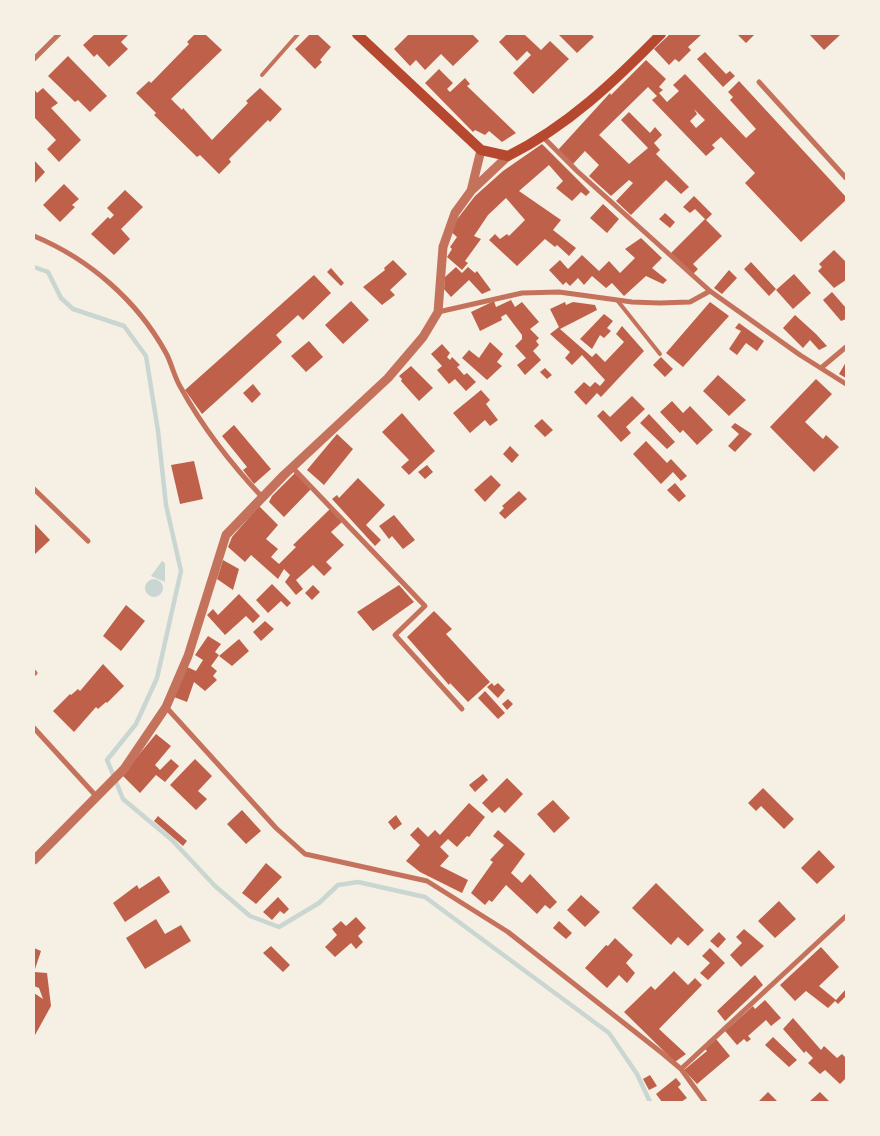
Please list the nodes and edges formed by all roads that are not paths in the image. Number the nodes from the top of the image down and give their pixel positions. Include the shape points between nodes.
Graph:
1 (58, 34) edge
2 (298, 34) edge
3 (357, 34) edge
4 (661, 34) edge
5 (34, 60) edge
6 (262, 75) dead end
7 (759, 82) dead end
8 (543, 137) junction
9 (481, 150) junction
10 (508, 156) junction
11 (846, 178) edge
12 (471, 191) junction
13 (34, 236) edge
14 (710, 291) junction
15 (617, 300) junction
16 (438, 312) junction
17 (846, 347) edge
18 (660, 354) dead end
19 (821, 368) junction
20 (846, 384) edge
21 (292, 467) junction
22 (34, 489) edge
23 (263, 498) junction
24 (88, 541) dead end
25 (166, 707) junction
26 (462, 709) dead end
27 (34, 728) edge
28 (97, 797) junction
29 (34, 860) edge
30 (846, 916) edge
31 (681, 1069) junction
32 (705, 1102) edge

1 - 5 street
2 - 6 lane
3 - 9 main road
4 - 8 main road via 604,90
7 - 11 street
8 - 10 main road
8 - 14 street
9 - 10 main road
9 - 12 street
10 - 12 street
12 - 16 street via 455,213 443,247
13 - 23 street via 69,253 128,300 166,354 180,387 205,425 232,464
14 - 15 street via 690,302
14 - 19 street
15 - 16 street via 559,292 522,292
15 - 18 lane
16 - 21 street via 423,336 388,378
17 - 19 street
19 - 20 street
21 - 23 street
21 - 26 street via 425,606 395,635
22 - 24 street
23 - 25 street via 226,535 188,656
25 - 28 street via 124,769
25 - 31 street via 276,828 305,854 428,881 508,932
27 - 28 street
28 - 29 street
30 - 31 street
31 - 32 street

